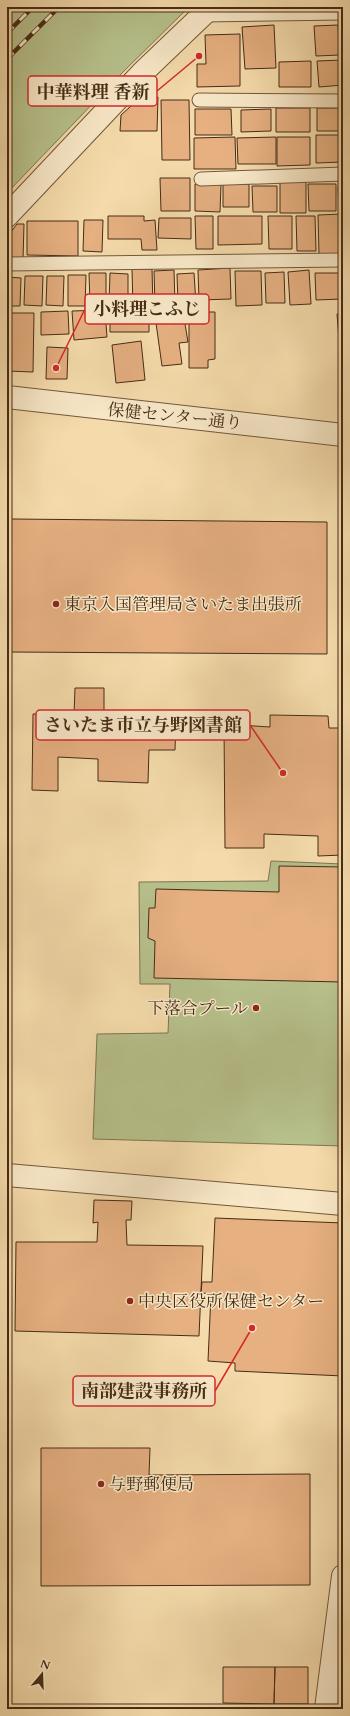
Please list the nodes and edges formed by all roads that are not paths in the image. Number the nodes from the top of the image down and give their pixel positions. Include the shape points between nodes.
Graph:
1 (207, 11) edge
2 (343, 13) edge
3 (199, 100) dead end
4 (343, 101) edge
5 (343, 174) edge
6 (201, 179) dead end
7 (7, 216) edge
8 (343, 260) edge
9 (7, 264) edge
10 (7, 398) edge
11 (343, 435) edge
12 (7, 1175) edge
13 (343, 1204) edge
14 (343, 1576) edge
15 (326, 1709) edge

1 - 2 lane
1 - 7 street via 142,73
3 - 4 lane
5 - 6 lane
8 - 9 lane
10 - 11 street, 保健センター通り
12 - 13 street
14 - 15 street

